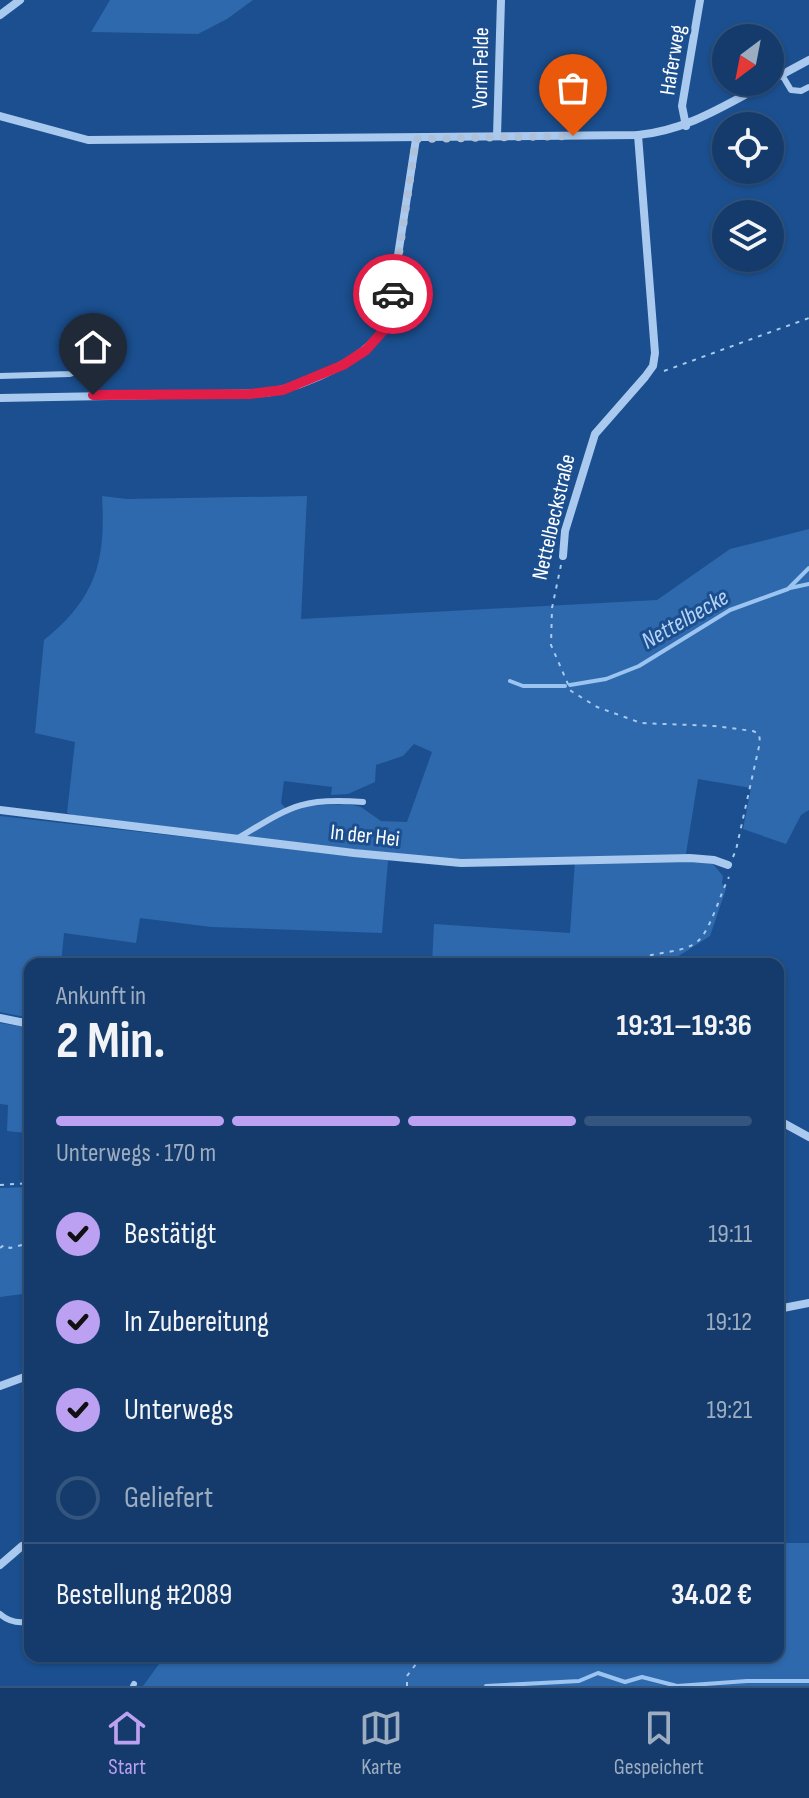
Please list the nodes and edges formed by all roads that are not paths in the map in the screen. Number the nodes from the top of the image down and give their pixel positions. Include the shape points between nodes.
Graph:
1 (20, 0) edge
2 (501, 0) edge
3 (700, 0) edge
4 (0, 15) edge
5 (809, 60) edge
6 (784, 74) edge
7 (784, 78) edge
8 (809, 87) edge
9 (743, 96) edge
10 (0, 116) edge
11 (686, 126) junction
12 (638, 135) junction
13 (497, 136) junction
14 (416, 139) junction
15 (97, 327) dead end
16 (0, 376) edge
17 (0, 398) edge
18 (563, 556) road end
19 (363, 802) dead end
20 (0, 810) edge
21 (235, 840) junction
22 (728, 865) road end
23 (0, 1018) edge
24 (24, 1023) edge
25 (784, 1123) edge
26 (809, 1137) edge
27 (809, 1303) edge
28 (784, 1308) edge
29 (24, 1377) edge
30 (0, 1386) edge
31 (24, 1545) edge
32 (0, 1565) edge
33 (0, 1614) edge
34 (24, 1622) edge

1 - 4 street
2 - 13 street, Vorm Felde
3 - 11 street, Haferweg via 682,106
5 - 6 street
7 - 8 lane via 791,90
9 - 11 street
10 - 14 street via 88,140
11 - 12 street
12 - 13 street
12 - 18 street, Nettelbeckstraße via 656,341 653,366 595,434 565,531
13 - 14 street
14 - 17 street via 388,320 376,340 343,365 266,393
15 - 16 lane via 91,357 82,370
19 - 21 lane via 290,807
20 - 21 street, In der Hei
21 - 22 street, In der Hei via 461,863 690,858
23 - 24 street
25 - 26 street
27 - 28 street
29 - 30 street
31 - 32 street
33 - 34 lane

